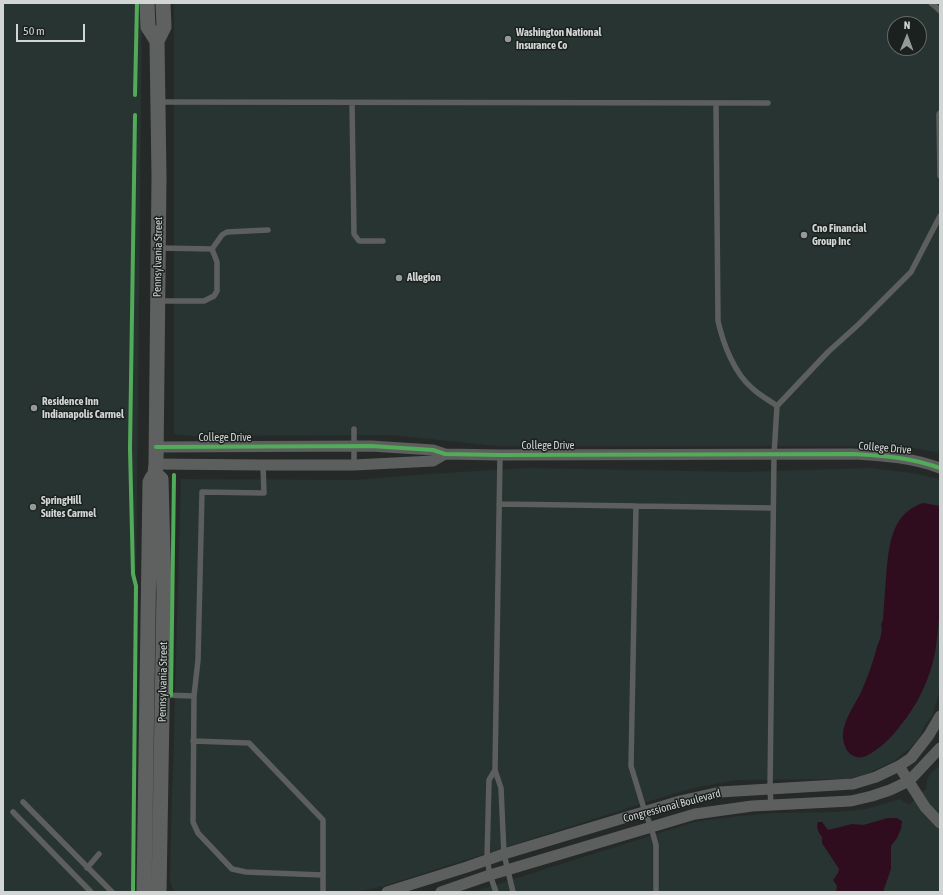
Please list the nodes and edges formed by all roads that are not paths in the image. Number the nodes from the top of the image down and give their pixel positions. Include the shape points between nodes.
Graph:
1 (147, 3) edge
2 (163, 3) edge
3 (931, 3) edge
4 (940, 12) edge
5 (157, 41) junction
6 (158, 102) junction
7 (352, 103) junction
8 (716, 103) junction
9 (768, 103) dead end
10 (940, 112) edge
11 (940, 176) edge
12 (940, 216) edge
13 (268, 230) dead end
14 (383, 241) dead end
15 (158, 248) junction
16 (212, 249) junction
17 (158, 301) junction
18 (777, 406) junction
19 (354, 429) dead end
20 (156, 447) junction
21 (355, 447) junction
22 (445, 454) junction
23 (500, 455) junction
24 (774, 455) junction
25 (263, 465) junction
26 (354, 465) junction
27 (940, 468) edge
28 (156, 469) junction
29 (499, 504) junction
30 (636, 506) junction
31 (773, 508) junction
32 (147, 694) junction
33 (162, 695) junction
34 (194, 696) junction
35 (940, 716) edge
36 (193, 741) junction
37 (940, 748) edge
38 (899, 766) junction
39 (495, 770) junction
40 (909, 781) junction
41 (770, 789) junction
42 (23, 802) dead end
43 (771, 805) junction
44 (13, 812) dead end
45 (645, 812) junction
46 (940, 823) edge
47 (652, 827) junction
48 (99, 854) dead end
49 (504, 854) junction
50 (487, 859) junction
51 (87, 868) junction
52 (508, 870) junction
53 (323, 875) junction
54 (490, 876) junction
55 (91, 892) edge
56 (112, 892) edge
57 (144, 892) edge
58 (159, 892) edge
59 (323, 892) edge
60 (387, 892) edge
61 (441, 892) edge
62 (496, 892) edge
63 (513, 892) edge
64 (656, 892) edge

1 - 5 main road, Pennsylvania Street via 148,27
2 - 5 main road, Pennsylvania Street via 164,27
3 - 4 lane
5 - 6 main road, Pennsylvania Street
6 - 7 lane
6 - 15 main road, Pennsylvania Street
7 - 8 lane
7 - 14 lane via 354,234 359,240
8 - 9 lane
8 - 18 lane via 718,321 722,339 735,367 750,387
10 - 11 lane
12 - 18 lane via 911,272 828,352
13 - 16 lane via 227,232
15 - 16 lane
15 - 17 main road, Pennsylvania Street
16 - 17 lane via 217,262 217,291 214,296 204,301
17 - 20 main road, Pennsylvania Street
18 - 24 lane
19 - 21 lane
20 - 21 street, College Drive
20 - 28 main road, Pennsylvania Street
21 - 22 street, College Drive via 432,450
21 - 26 lane
22 - 23 street, College Drive
22 - 26 street, College Drive via 433,461
23 - 24 street, College Drive
23 - 29 lane
24 - 27 street, College Drive via 896,456
24 - 31 lane
25 - 26 street, College Drive
25 - 28 street, College Drive
25 - 34 lane via 264,493 202,492 198,660
28 - 32 main road, Pennsylvania Street via 150,482
28 - 33 main road, Pennsylvania Street via 161,479 164,593
29 - 30 lane
29 - 39 lane
30 - 31 lane
30 - 45 lane via 631,766
31 - 41 lane
32 - 33 lane
32 - 57 main road, Pennsylvania Street
33 - 34 lane
33 - 58 main road, Pennsylvania Street
34 - 36 lane
35 - 38 street, Congressional Boulevard via 911,758
36 - 53 lane via 249,743 254,748 323,820
36 - 53 lane via 193,822 198,833 232,869 246,872
37 - 40 street, Congressional Boulevard
38 - 40 street
38 - 41 street, Congressional Boulevard via 853,784
39 - 49 lane via 501,788
39 - 50 lane via 489,780
40 - 43 street, Congressional Boulevard via 890,790 851,801
40 - 46 street via 925,807
41 - 43 lane
41 - 45 street, Congressional Boulevard via 720,792
42 - 51 lane
43 - 47 street, Congressional Boulevard via 695,814
44 - 55 lane
45 - 47 lane
45 - 49 street, Congressional Boulevard
47 - 52 street, Congressional Boulevard
47 - 64 lane via 656,845
48 - 51 lane
49 - 50 street, Congressional Boulevard
49 - 52 lane
50 - 54 lane
50 - 60 street, Congressional Boulevard
51 - 56 lane
52 - 54 street, Congressional Boulevard
52 - 63 lane
53 - 59 lane
54 - 61 street, Congressional Boulevard
54 - 62 lane

